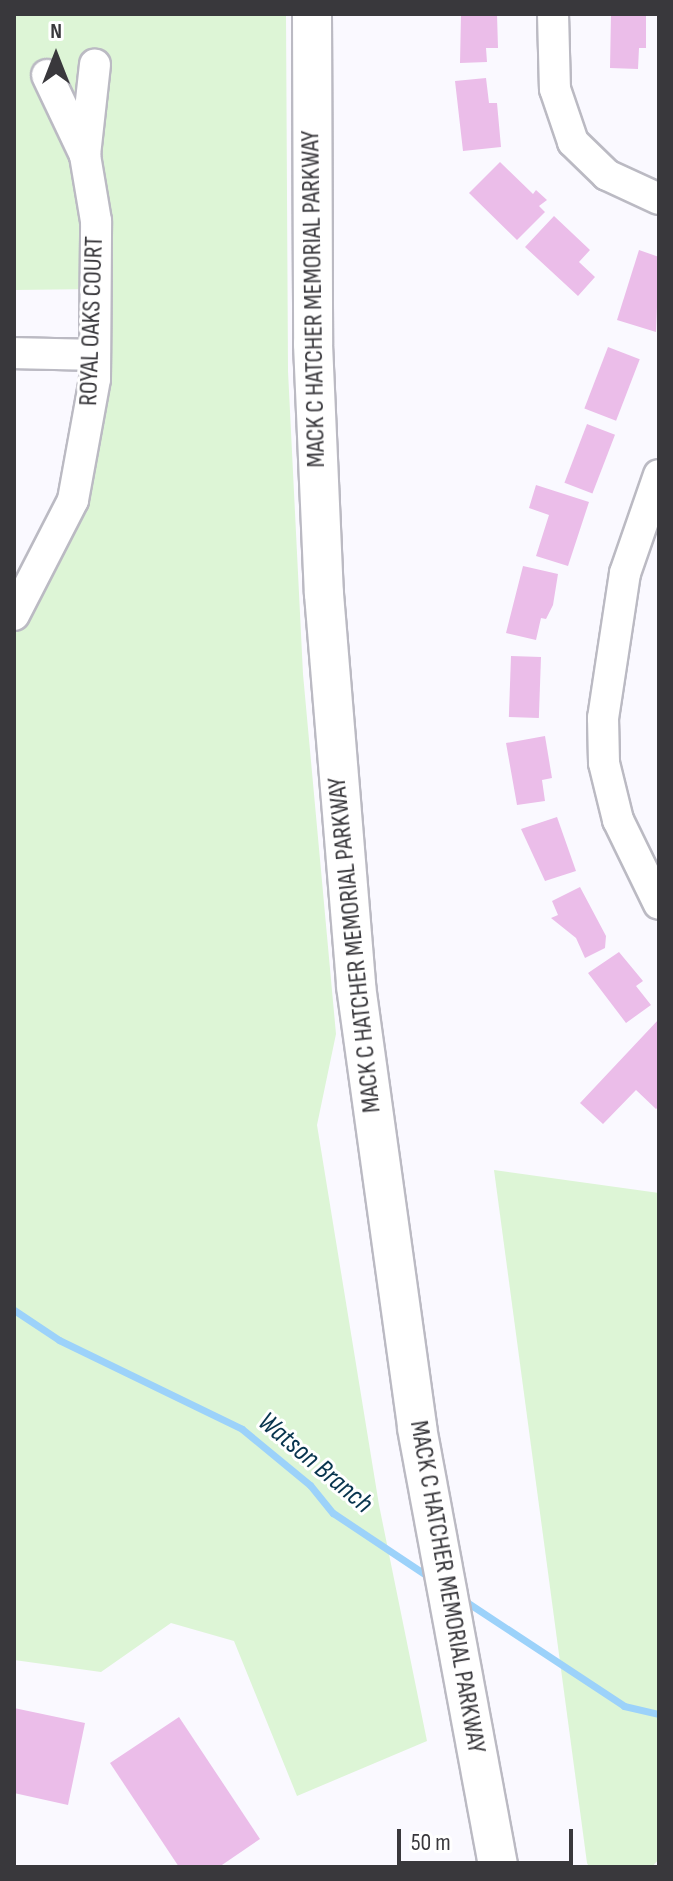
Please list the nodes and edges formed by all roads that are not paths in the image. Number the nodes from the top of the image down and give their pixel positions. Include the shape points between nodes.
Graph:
1 (312, 14) edge
2 (553, 14) edge
3 (95, 65) dead end
4 (47, 75) dead end
5 (85, 155) junction
6 (659, 199) edge
7 (14, 353) edge
8 (95, 355) junction
9 (659, 475) edge
10 (14, 615) edge
11 (659, 904) edge
12 (498, 1867) edge

1 - 12 main road, MACK C HATCHER MEMORIAL PARKWAY via 313,329 324,594 356,986 417,1428
2 - 6 street via 555,89 573,142 607,175
3 - 5 street, ROYAL OAKS COURT
4 - 5 street, ROYAL OAKS COURT
5 - 8 street, ROYAL OAKS COURT via 96,221
7 - 8 street
8 - 10 street, ROYAL OAKS COURT via 73,500
9 - 11 street via 625,573 603,718 604,763 618,820

